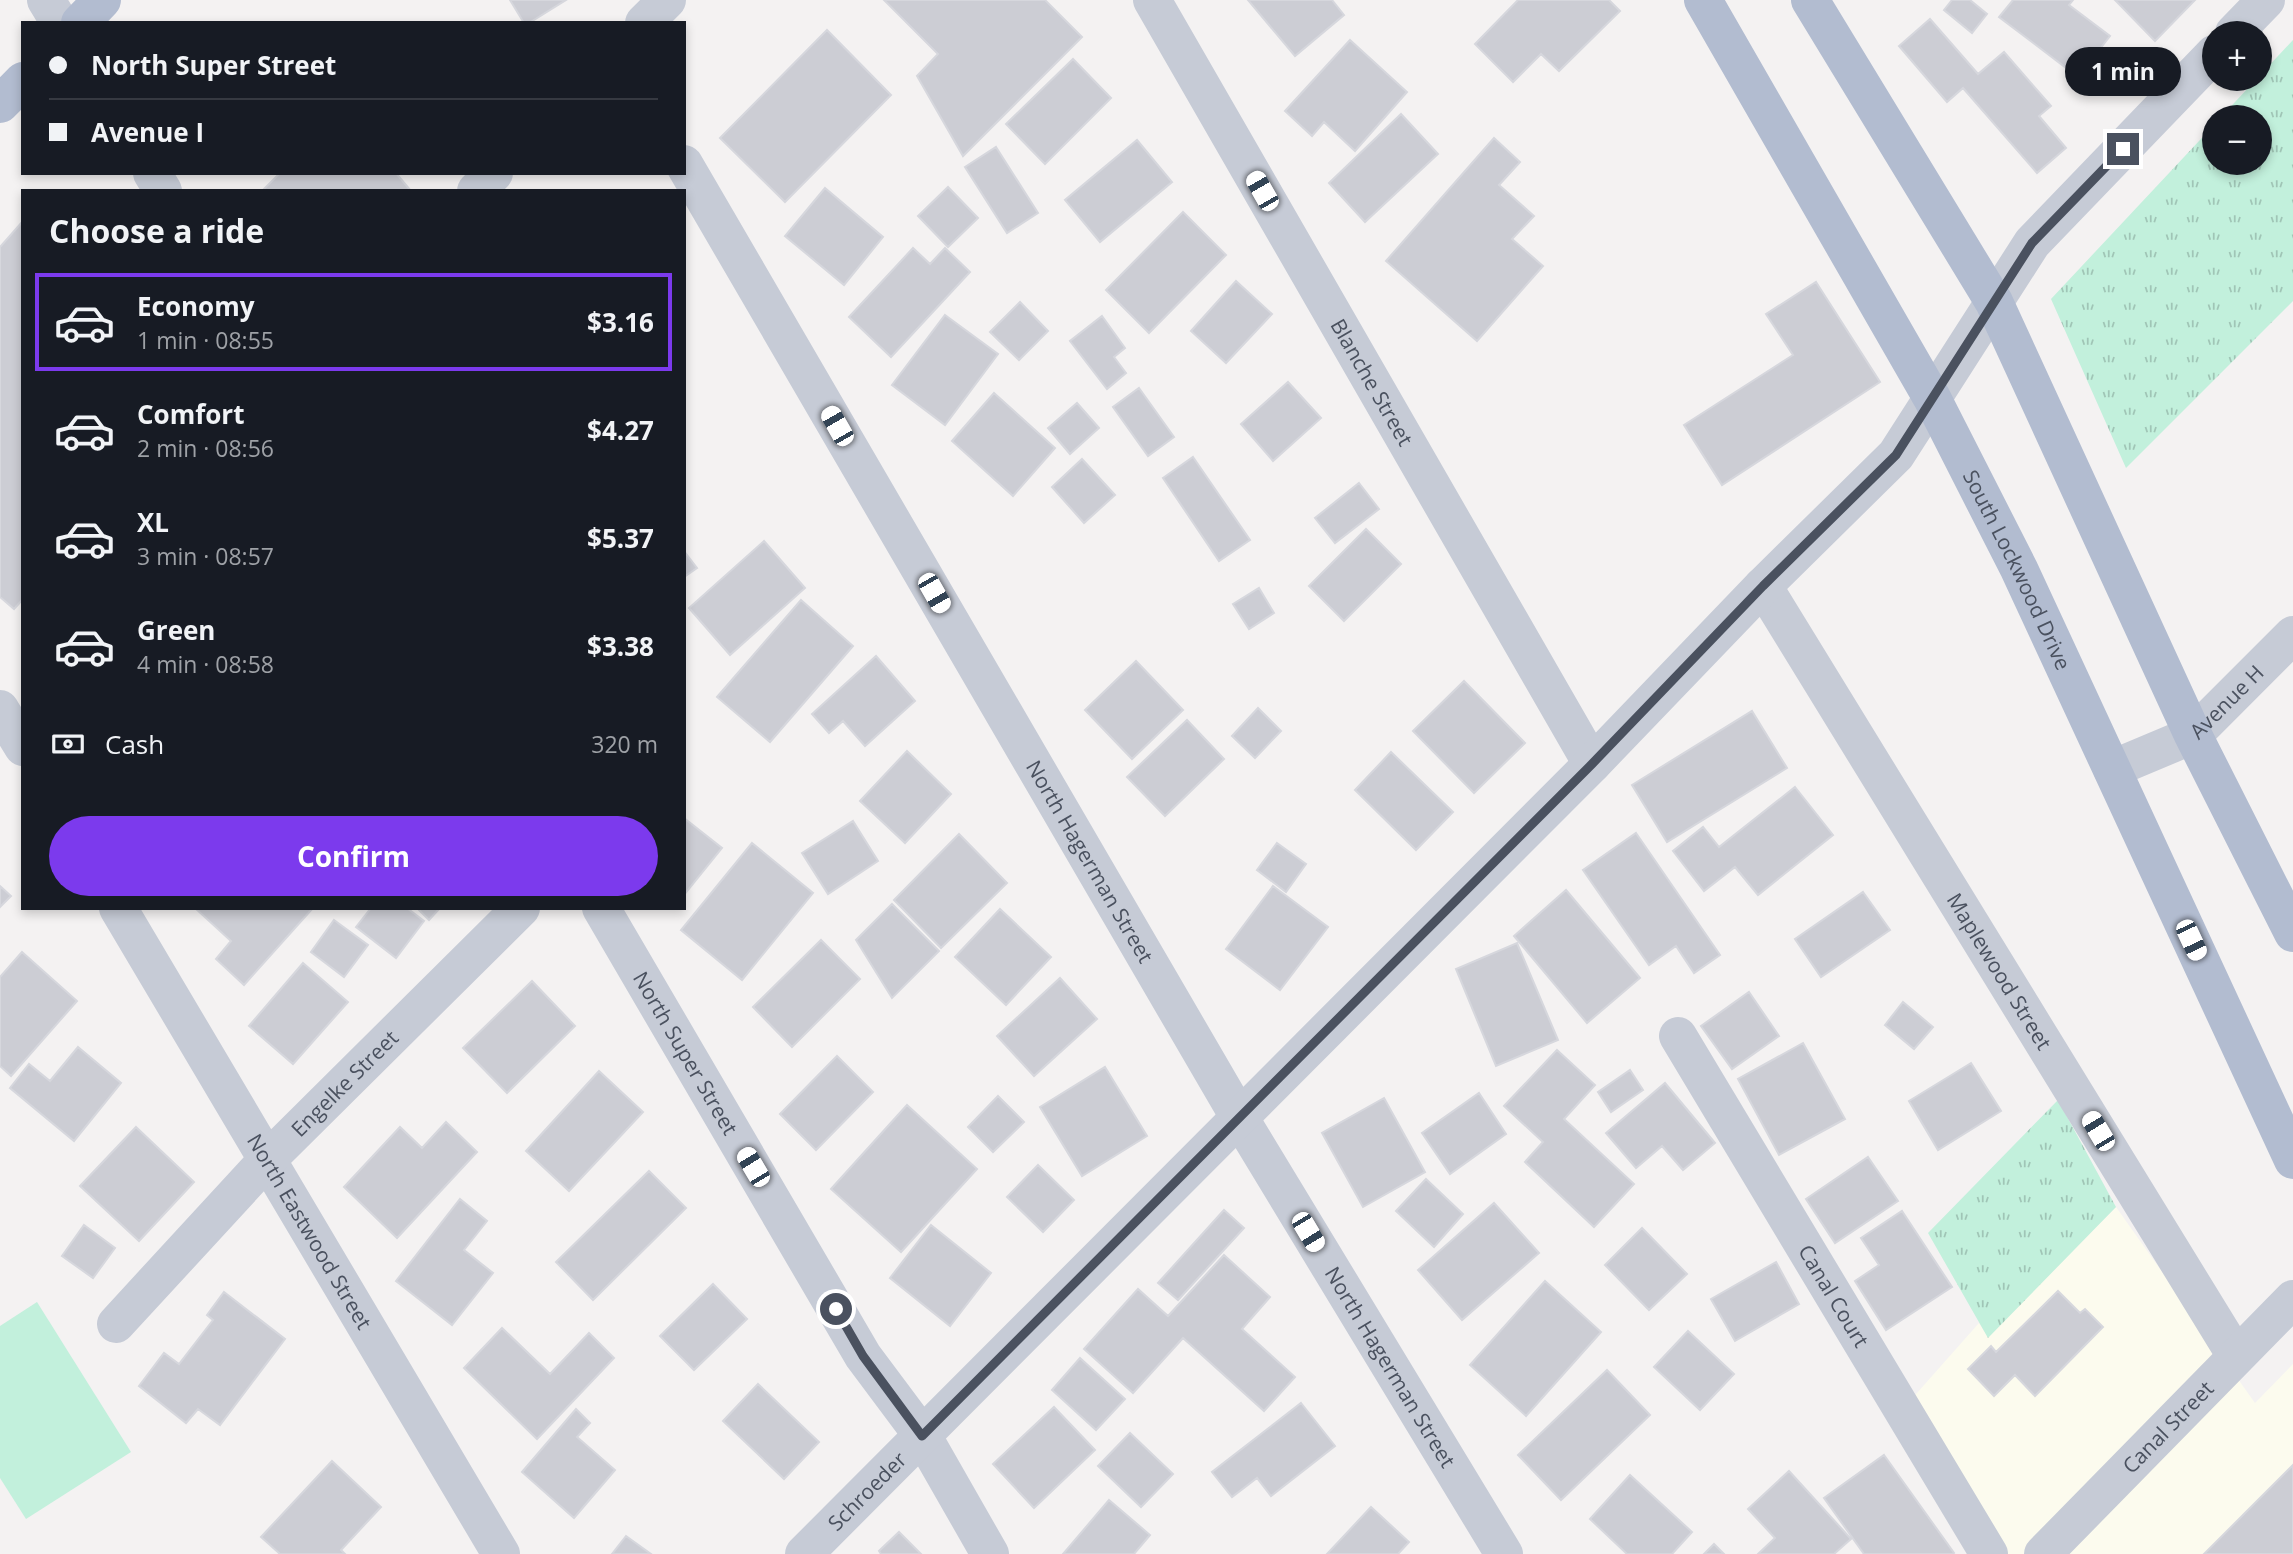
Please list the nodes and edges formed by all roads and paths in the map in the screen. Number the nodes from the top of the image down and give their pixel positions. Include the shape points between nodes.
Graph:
1 (46, 0) edge
2 (102, 0) edge
3 (667, 0) edge
4 (1152, 0) edge
5 (1703, 0) edge
6 (1810, 0) edge
7 (2266, 0) edge
8 (59, 21) edge
9 (82, 21) edge
10 (646, 21) edge
11 (2246, 21) edge
12 (2202, 66) edge
13 (21, 83) edge
14 (0, 104) edge
15 (686, 167) edge
16 (492, 175) edge
17 (478, 189) edge
18 (1994, 302) junction
19 (1932, 398) junction
20 (1763, 586) junction
21 (2293, 635) edge
22 (0, 709) edge
23 (2193, 735) junction
24 (21, 744) edge
25 (1592, 764) junction
26 (2112, 769) junction
27 (119, 910) edge
28 (519, 910) edge
29 (602, 910) edge
30 (2293, 933) edge
31 (1678, 1036) dead end
32 (1239, 1117) junction
33 (2293, 1160) edge
34 (266, 1161) junction
35 (2293, 1299) edge
36 (116, 1324) dead end
37 (2236, 1356) junction
38 (922, 1436) junction
39 (501, 1554) edge
40 (804, 1554) edge
41 (990, 1554) edge
42 (1504, 1554) edge
43 (1989, 1554) edge
44 (2043, 1554) edge

1 - 8 street
2 - 9 main road
3 - 10 street
4 - 25 street, Blanche Street
5 - 19 main road, South Lockwood Drive
6 - 18 main road
7 - 11 street
12 - 18 street, Schroeder via 2032,243
13 - 14 main road
15 - 32 street, North Hagerman Street
16 - 17 street
18 - 19 street, Schroeder
18 - 23 main road
19 - 20 street, Schroeder via 1896,455
19 - 26 main road, South Lockwood Drive via 2019,569
20 - 25 street, Schroeder
20 - 37 street, Maplewood Street
21 - 23 street, Avenue H
22 - 24 street
23 - 26 street, Avenue H
23 - 30 main road
25 - 32 street, Schroeder
26 - 33 main road, South Lockwood Drive
27 - 34 street, North Eastwood Street
28 - 34 street, Engelke Street
29 - 38 street, North Super Street via 863,1356
31 - 43 street, Canal Court
32 - 38 street, Schroeder
32 - 42 street, North Hagerman Street
34 - 36 street, Engelke Street
34 - 39 street, North Eastwood Street
35 - 37 street, Canal Street
37 - 44 street, Canal Street
38 - 40 street, Schroeder
38 - 41 street, North Super Street

